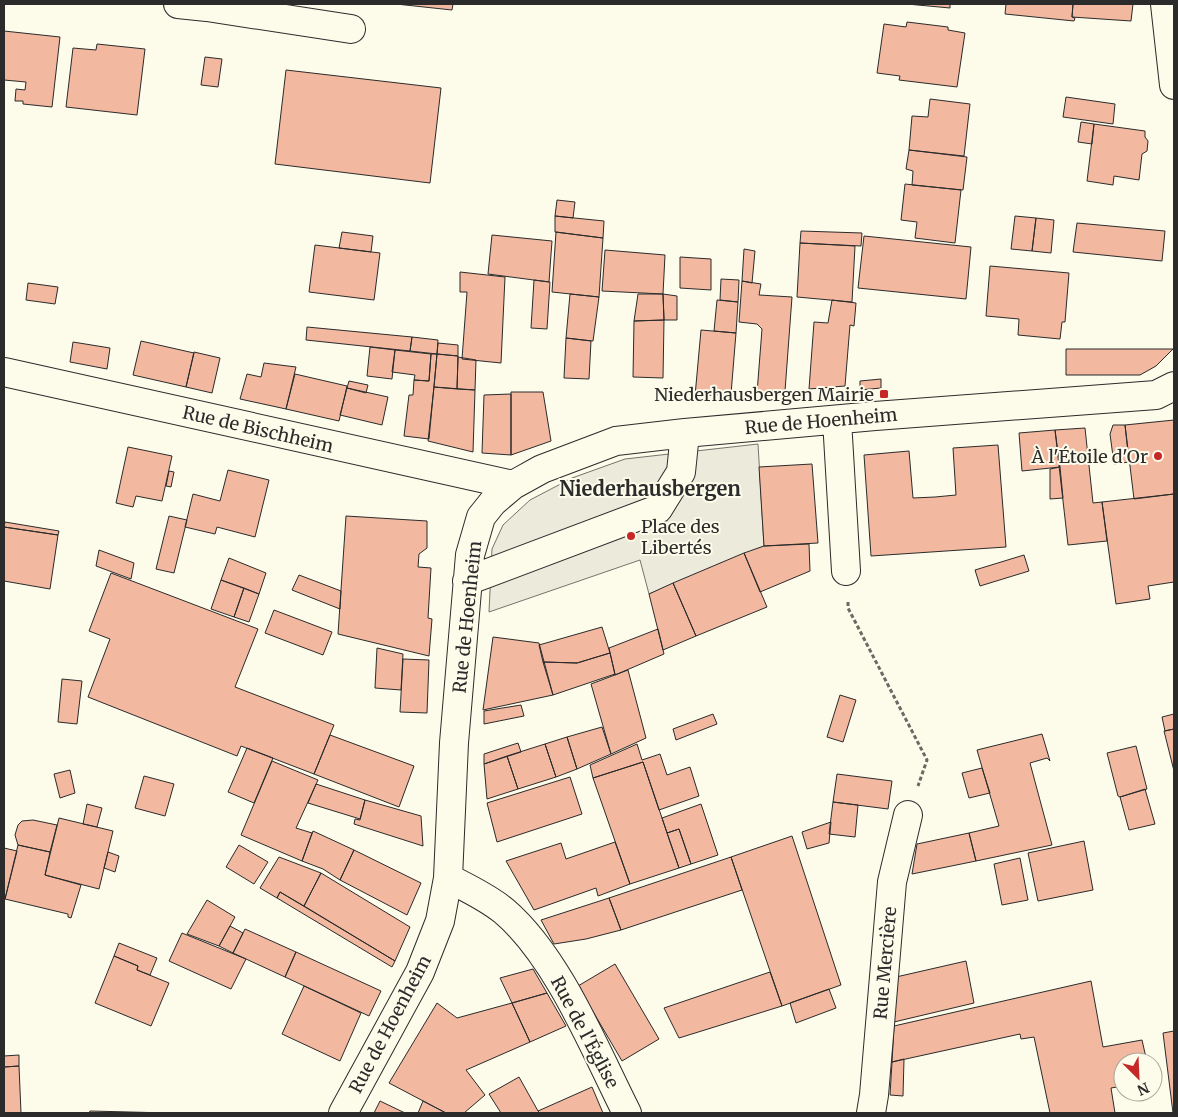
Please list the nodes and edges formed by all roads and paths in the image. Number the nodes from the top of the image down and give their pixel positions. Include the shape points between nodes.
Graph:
1 (178, 4) edge
2 (1165, 4) edge
3 (207, 6) edge
4 (351, 29) dead end
5 (1174, 85) edge
6 (4, 372) edge
7 (1174, 386) edge
8 (837, 420) junction
9 (685, 432) junction
10 (513, 485) junction
11 (846, 571) dead end
12 (467, 581) junction
13 (848, 608) dead end
14 (908, 815) joint
15 (448, 878) junction
16 (343, 1113) edge
17 (627, 1113) edge
18 (871, 1113) edge

1 - 3 street
2 - 5 street
3 - 4 street
6 - 10 street, Rue de Bischheim
7 - 8 street, Rue de Hoenheim via 1156,395
8 - 9 street, Rue de Hoenheim
8 - 11 street
9 - 10 street, Rue de Hoenheim via 616,441 542,469
9 - 12 street via 681,472 658,509
10 - 12 street, Rue de Hoenheim via 480,516
12 - 15 street, Rue de Hoenheim via 454,742
13 - 14 path via 927,760
14 - 18 street, Rue Mercière via 892,882
15 - 16 street, Rue de Hoenheim via 440,921 420,972
15 - 17 street, Rue de l'Église via 484,897 523,930 561,982

